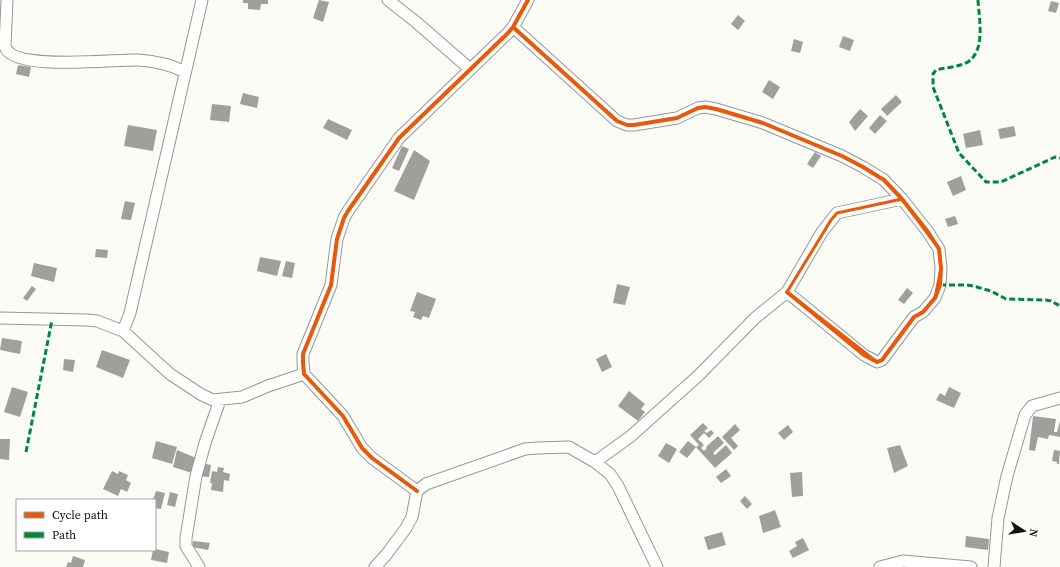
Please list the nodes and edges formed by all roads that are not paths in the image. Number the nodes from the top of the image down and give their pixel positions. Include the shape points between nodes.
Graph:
1 (7, 0) edge
2 (202, 0) edge
3 (388, 0) edge
4 (528, 0) edge
5 (513, 27) junction
6 (470, 69) junction
7 (185, 72) junction
8 (902, 198) junction
9 (787, 292) junction
10 (0, 318) edge
11 (122, 331) junction
12 (304, 374) junction
13 (1060, 398) edge
14 (220, 400) junction
15 (595, 462) junction
16 (417, 491) junction
17 (199, 567) edge
18 (375, 567) edge
19 (657, 567) edge
20 (880, 567) edge
21 (971, 567) edge
22 (994, 567) edge

1 - 7 street via 5,46 9,53 20,58 50,63 124,60 155,62 172,65
2 - 7 street
3 - 6 street
4 - 5 street
5 - 6 street
5 - 8 street via 617,121 634,125 677,118 698,108 716,108 763,123 842,156 884,180
6 - 12 street via 399,138 344,218 337,239 331,285 303,354
7 - 11 street via 130,313
8 - 9 street via 837,213 822,232
8 - 9 street via 939,249 940,285 935,298 923,312 914,317 882,360 877,362 864,355
9 - 15 street via 755,318 699,375 631,436
10 - 11 street via 97,321
11 - 14 street via 170,374 202,395
12 - 14 street via 242,397
12 - 16 street via 343,416 362,448
13 - 22 street via 1032,406 1025,415 998,518
14 - 17 street via 196,476 186,538 186,546
15 - 16 street via 569,447 525,449 432,481
15 - 19 street via 610,474 618,486
16 - 18 street via 415,507 409,522
20 - 21 street via 903,560

